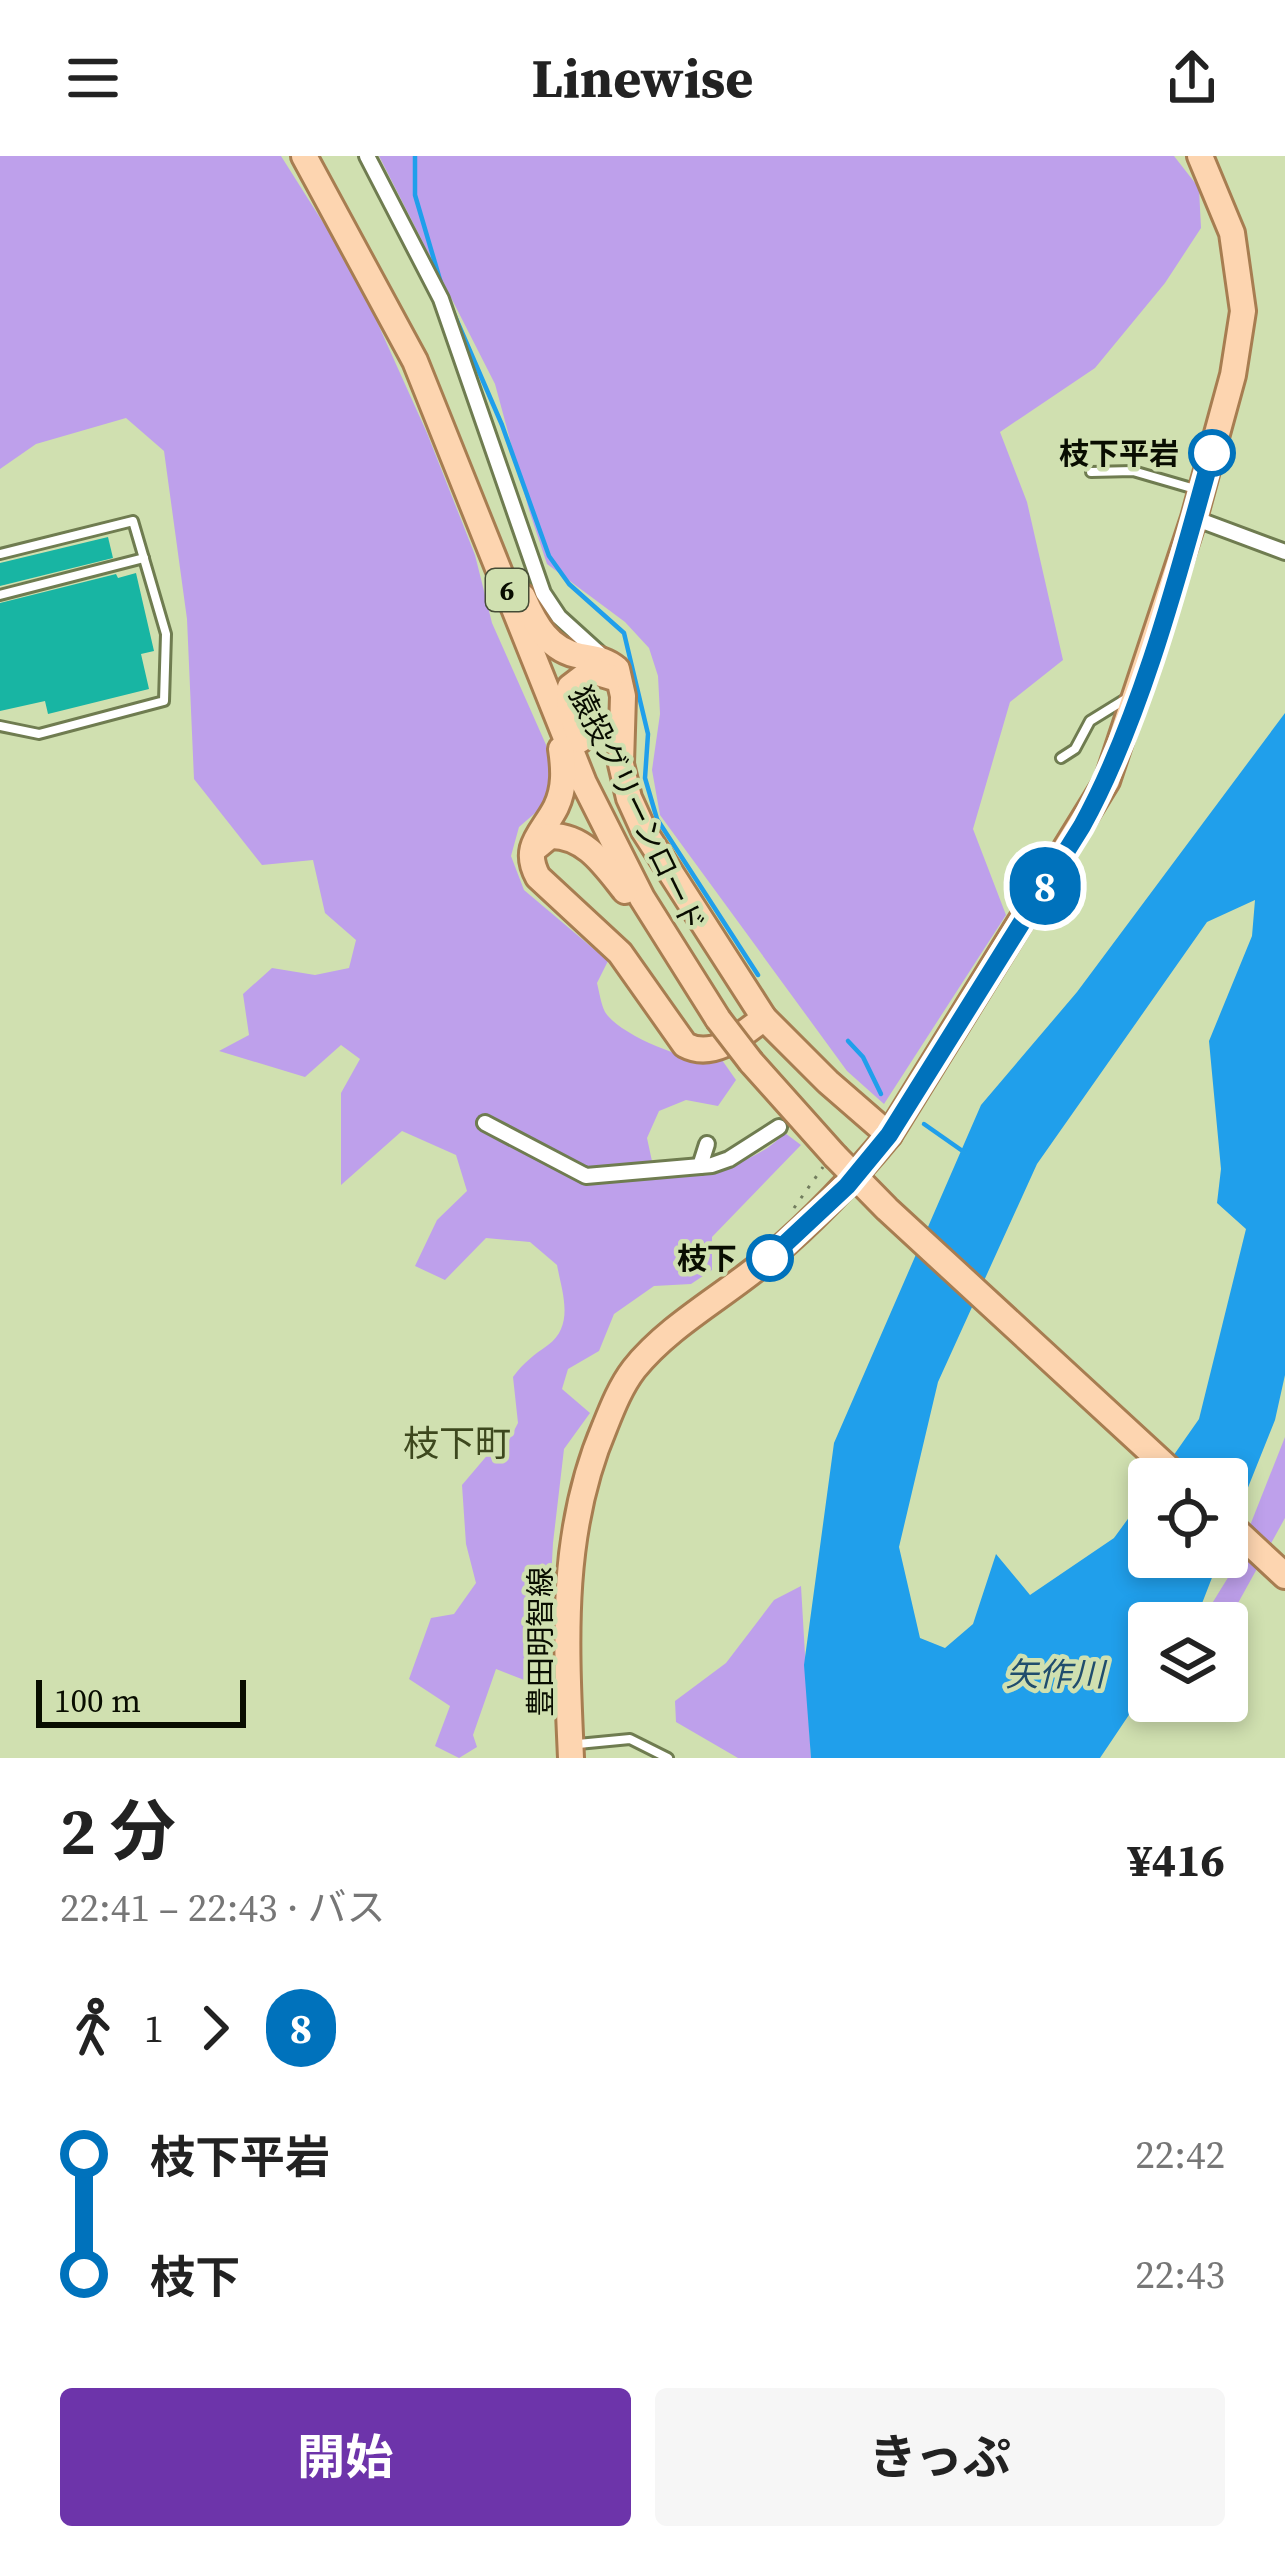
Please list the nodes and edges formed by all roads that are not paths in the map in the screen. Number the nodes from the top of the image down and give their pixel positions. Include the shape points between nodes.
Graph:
1 (304, 156) edge
2 (368, 156) edge
3 (1200, 156) edge
4 (415, 361) junction
5 (1091, 472) dead end
6 (1202, 491) junction
7 (1194, 518) junction
8 (1285, 552) edge
9 (0, 554) edge
10 (144, 558) junction
11 (0, 595) edge
12 (610, 663) junction
13 (1137, 698) junction
14 (622, 707) junction
15 (556, 718) junction
16 (0, 726) edge
17 (1061, 758) dead end
18 (530, 858) junction
19 (642, 898) junction
20 (672, 951) junction
21 (764, 1018) junction
22 (484, 1123) dead end
23 (778, 1127) dead end
24 (889, 1135) junction
25 (707, 1144) dead end
26 (700, 1166) junction
27 (1157, 1458) edge
28 (1248, 1542) edge
29 (1285, 1576) edge
30 (570, 1751) edge
31 (668, 1758) edge

1 - 4 main road, 猿投グリーンロード / 6
2 - 12 street via 440,299 543,593
3 - 6 main road, 豊田明智線 via 1232,233 1243,311
4 - 12 main road via 548,641
4 - 15 main road, 猿投グリーンロード / 6
5 - 6 lane via 1132,471
6 - 7 main road, 豊田明智線
7 - 8 street
7 - 13 main road, 豊田明智線
9 - 10 lane via 133,521
10 - 11 lane
10 - 16 lane via 166,634 164,701 39,734
12 - 14 main road via 621,678
13 - 17 lane via 1090,722
13 - 24 main road, 豊田明智線 via 1082,826
14 - 19 main road via 618,686 605,674 582,675 571,687 578,736
14 - 21 main road via 621,764 636,815
15 - 18 main road via 563,785
15 - 19 main road, 猿投グリーンロード / 6
18 - 20 main road via 550,836 580,842
18 - 21 main road via 547,887 620,952 685,1045 720,1048
19 - 20 main road, 猿投グリーンロード / 6
20 - 27 main road, 猿投グリーンロード / 6, bridge via 831,1158
21 - 24 main road
22 - 26 street via 586,1176
23 - 26 street via 729,1159
24 - 30 main road, 豊田明智線 via 847,1186 656,1348 618,1395 596,1445 569,1553
25 - 26 street
28 - 29 main road
30 - 31 lane via 630,1739

